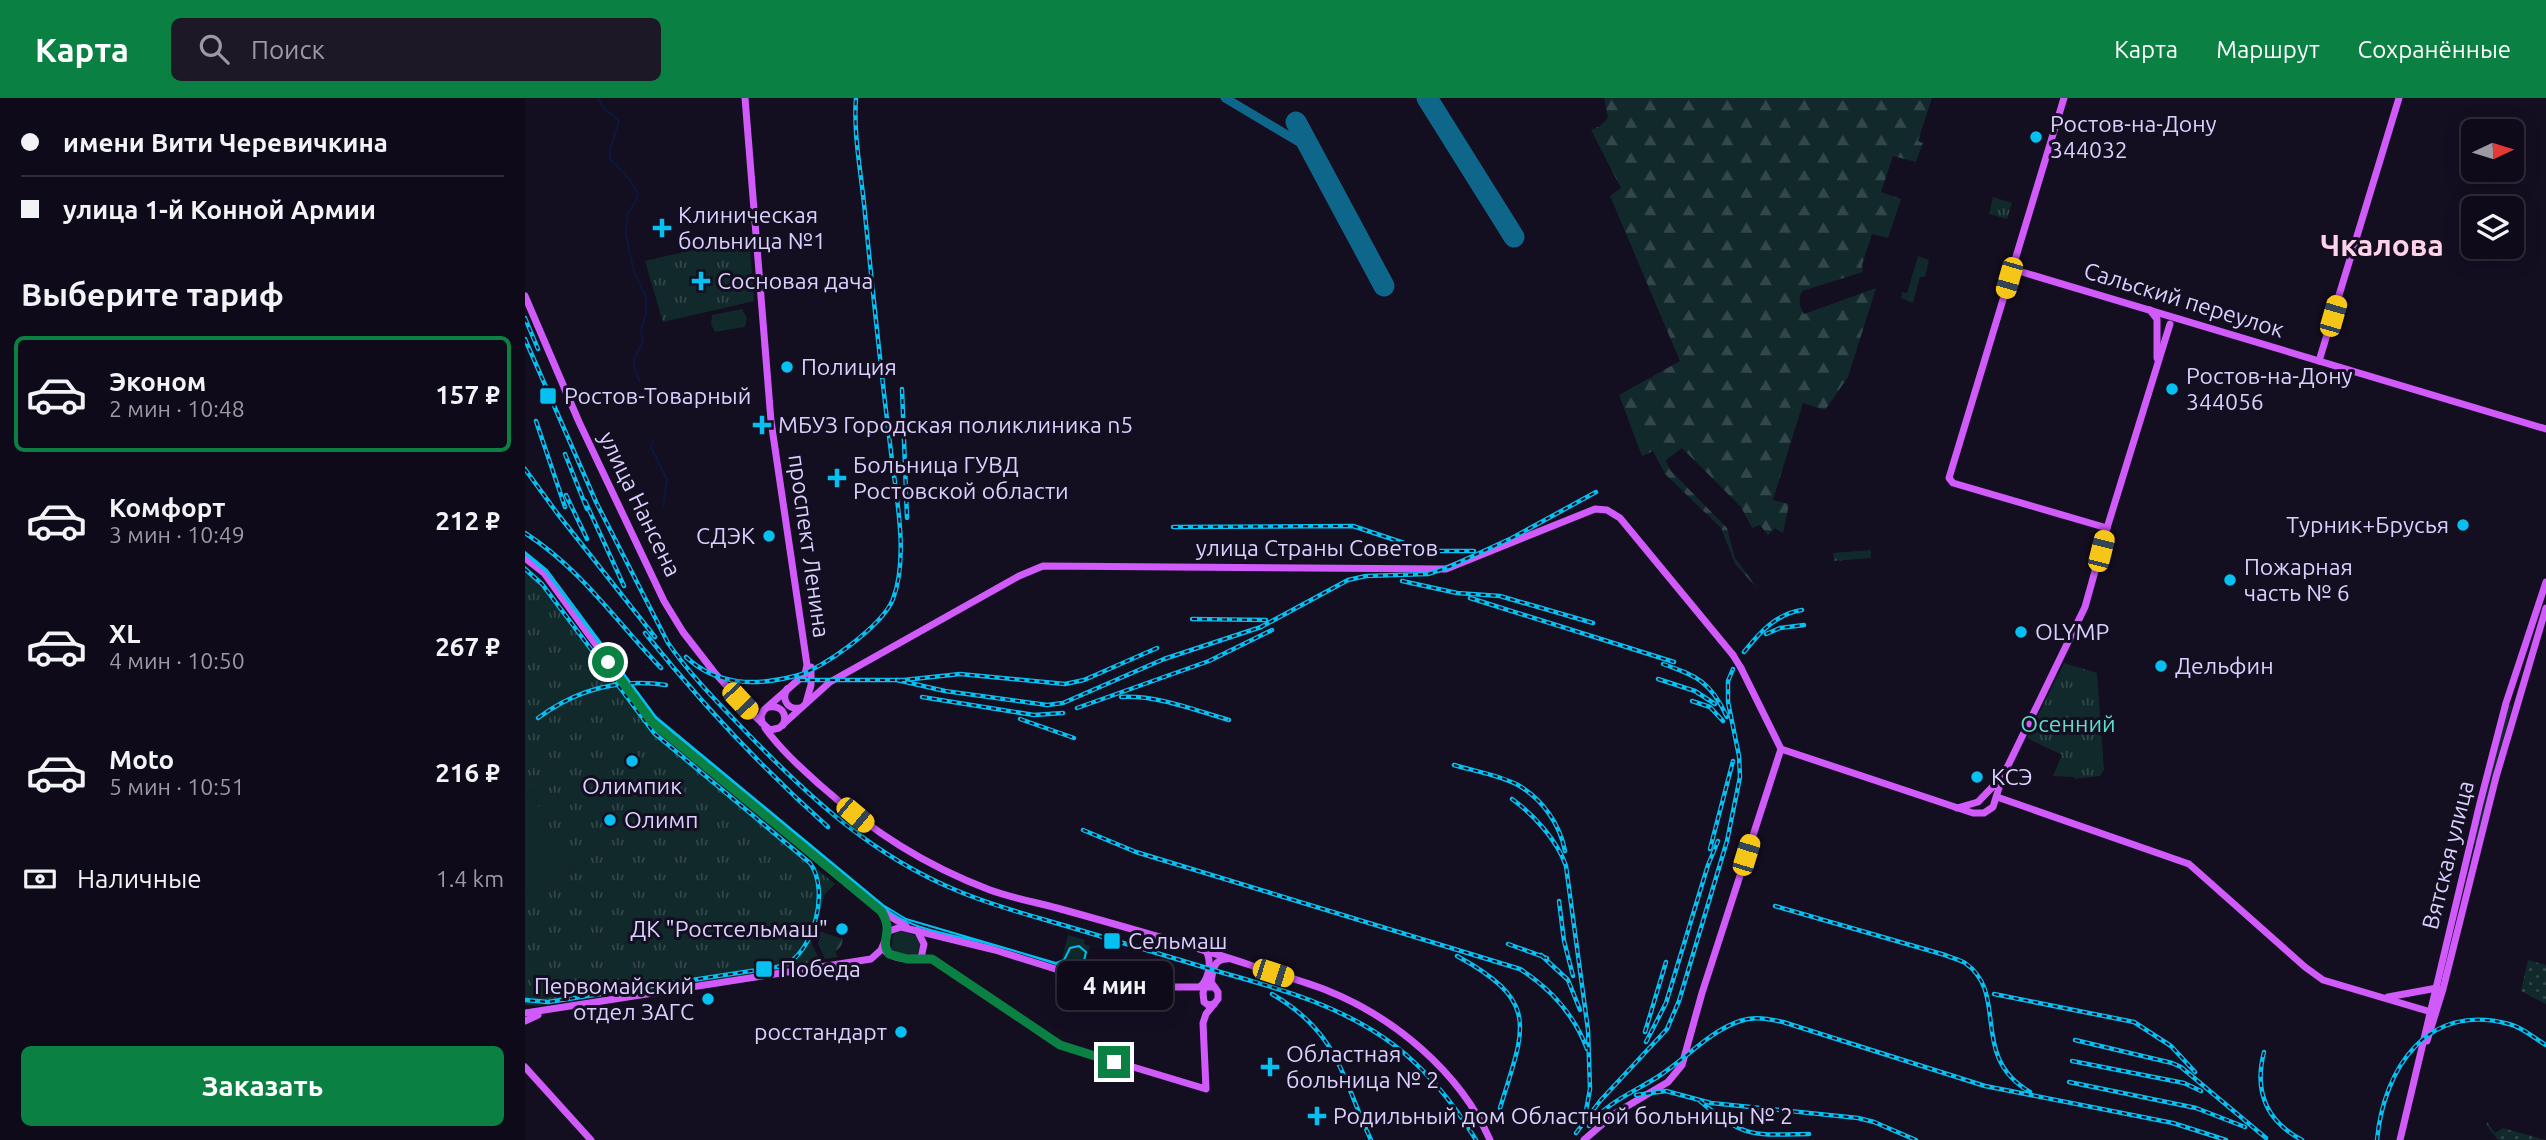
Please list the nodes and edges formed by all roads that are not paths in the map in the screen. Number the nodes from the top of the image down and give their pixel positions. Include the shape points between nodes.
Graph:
1 (746, 98) edge
2 (2063, 98) edge
3 (2399, 98) edge
4 (2012, 269) junction
5 (525, 296) edge
6 (2150, 310) junction
7 (2166, 315) junction
8 (2157, 321) junction
9 (2183, 321) junction
10 (2170, 325) junction
11 (2319, 361) junction
12 (2157, 363) junction
13 (2546, 429) edge
14 (2107, 528) junction
15 (525, 558) edge
16 (2546, 582) edge
17 (2546, 608) edge
18 (809, 665) junction
19 (830, 682) junction
20 (811, 685) junction
21 (792, 687) junction
22 (805, 702) junction
23 (2506, 703) junction
24 (2515, 706) junction
25 (765, 709) junction
26 (750, 712) junction
27 (764, 727) junction
28 (782, 727) junction
29 (779, 745) junction
30 (1781, 749) junction
31 (2002, 778) junction
32 (1986, 794) junction
33 (1997, 797) junction
34 (1978, 802) junction
35 (2015, 803) junction
36 (1993, 807) junction
37 (1957, 808) junction
38 (1982, 813) junction
39 (2474, 845) junction
40 (881, 911) junction
41 (914, 930) junction
42 (889, 931) junction
43 (885, 944) junction
44 (1216, 956) junction
45 (898, 957) junction
46 (921, 958) junction
47 (1207, 986) junction
48 (2439, 988) junction
49 (2422, 991) junction
50 (2383, 998) junction
51 (2432, 999) junction
52 (1215, 1004) junction
53 (2434, 1010) junction
54 (525, 1013) edge
55 (525, 1021) edge
56 (525, 1067) edge
57 (525, 1074) edge
58 (585, 1140) edge
59 (591, 1140) edge
60 (1492, 1140) edge
61 (1584, 1140) edge
62 (2402, 1140) edge

1 - 18 main road, проспект Ленина via 771,421
2 - 4 main road
3 - 11 main road
4 - 6 main road, Сальский переулок
4 - 14 main road via 1949,478 1953,483
5 - 26 main road, улица Нансена via 664,601 704,659
6 - 7 main road, Сальский переулок
6 - 8 main road
7 - 8 main road
7 - 9 main road, Сальский переулок
7 - 10 main road
8 - 10 main road via 2162,328
8 - 12 main road
9 - 10 main road
9 - 11 main road, Сальский переулок
10 - 12 main road
11 - 13 main road, Сальский переулок
12 - 14 main road
14 - 31 main road via 2085,607
15 - 40 main road via 544,573 652,722
16 - 23 main road, Вятская улица
17 - 24 main road, Вятская улица
18 - 20 main road, проспект Ленина
18 - 21 main road
19 - 20 main road
19 - 22 main road
19 - 30 main road, улица Страны Советов, bridge via 1043,566 1446,569 1595,509 1620,518 1733,655
20 - 21 main road
20 - 22 main road, проспект Ленина
21 - 22 main road via 806,690
21 - 22 main road via 784,696 787,704 793,708
21 - 25 main road
22 - 28 main road
23 - 24 main road
23 - 39 main road, Вятская улица
24 - 39 main road, Вятская улица
25 - 26 main road
25 - 27 main road
25 - 28 main road via 782,710
26 - 27 main road, улица Нансена
27 - 28 main road
27 - 29 main road, улица Нансена
28 - 29 main road
29 - 44 main road, улица Нансена via 872,829 940,869 1011,897
30 - 37 main road
30 - 61 main road via 1682,1065 1668,1082 1614,1114
31 - 32 main road
31 - 33 main road
32 - 33 main road
32 - 34 main road
33 - 35 main road
33 - 36 main road
34 - 37 main road
34 - 38 main road
35 - 36 main road
35 - 50 main road via 2189,864 2314,974
36 - 38 main road
37 - 38 main road
39 - 48 main road, Вятская улица
40 - 41 main road
40 - 42 main road
41 - 42 main road via 897,927
41 - 46 main road via 924,942
41 - 47 main road via 1113,987
42 - 43 main road
43 - 45 main road via 886,952
43 - 54 main road via 871,958
44 - 47 main road
44 - 47 main road via 1222,959 1216,962
44 - 60 main road, улица Нансена via 1325,990 1384,1022 1453,1080
45 - 46 main road
45 - 55 main road via 553,1012
46 - 52 main road via 935,961 1060,1045 1206,1089 1203,1023
47 - 52 main road via 1219,996
47 - 52 main road via 1205,1002
48 - 49 main road
48 - 51 main road, Вятская улица
48 - 53 main road, Вятская улица
49 - 50 main road
49 - 51 main road
50 - 53 main road
51 - 53 main road
53 - 62 main road, Вятская улица
56 - 59 main road
57 - 58 main road

